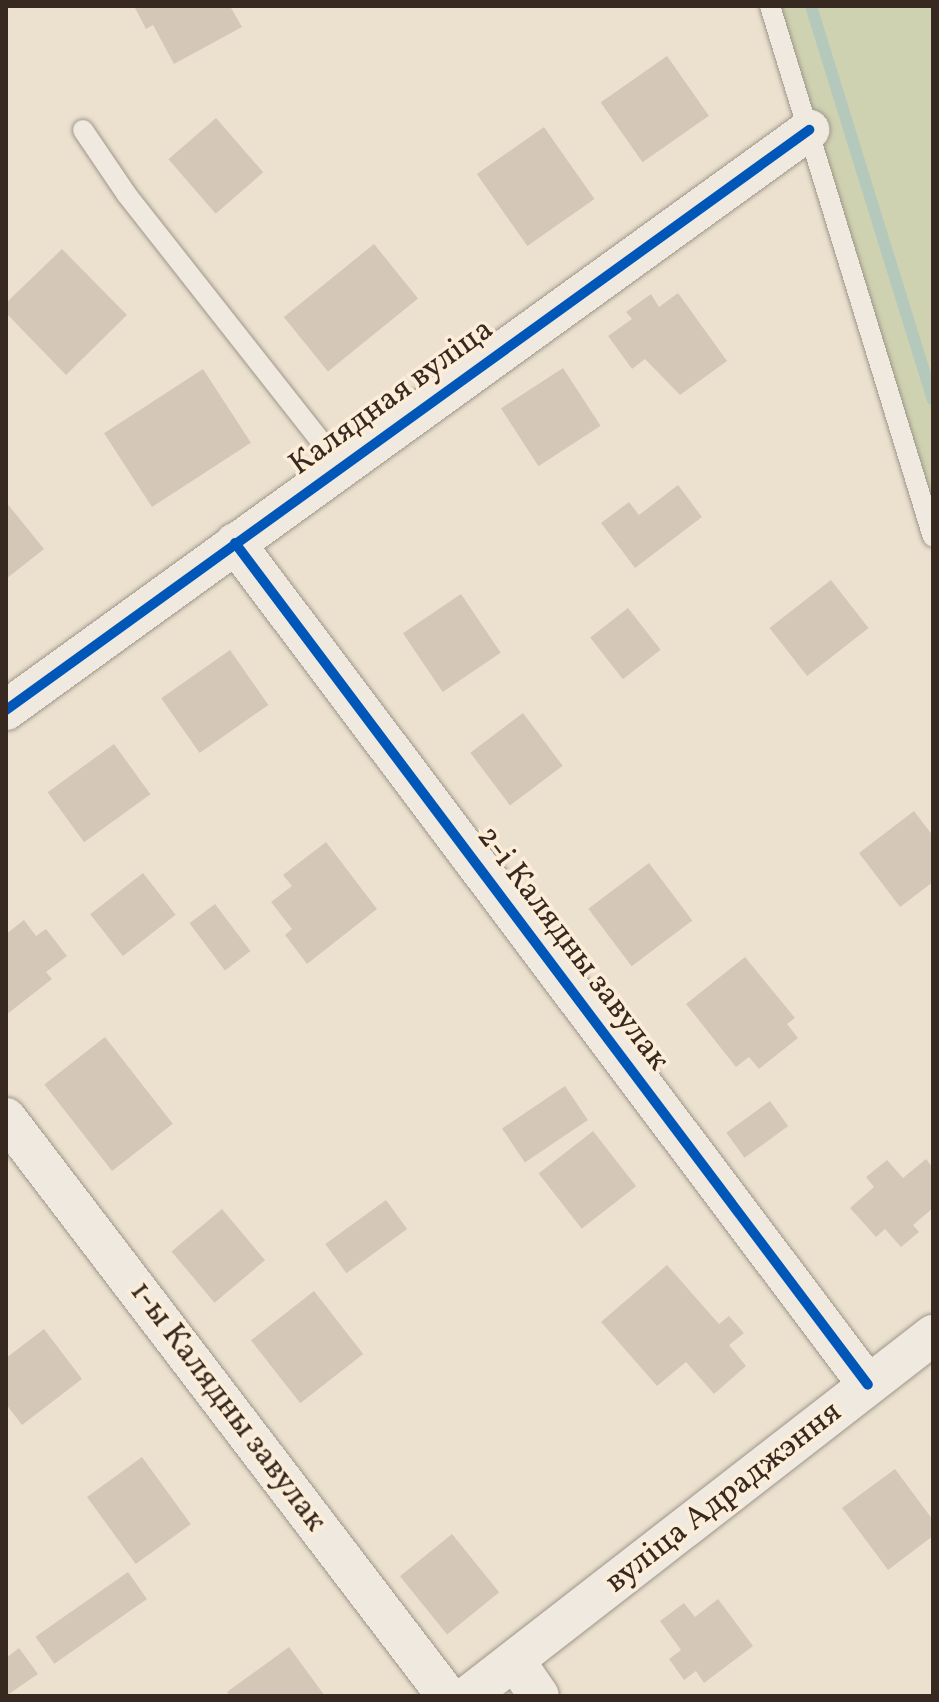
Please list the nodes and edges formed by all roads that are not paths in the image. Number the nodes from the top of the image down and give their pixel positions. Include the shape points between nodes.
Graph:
1 (770, 6) edge
2 (83, 130) dead end
3 (809, 130) junction
4 (341, 467) junction
5 (933, 537) edge
6 (235, 543) junction
7 (6, 710) edge
8 (6, 1118) edge
9 (933, 1335) edge
10 (868, 1385) junction
11 (515, 1661) junction
12 (447, 1696) edge
13 (468, 1696) edge
14 (539, 1696) edge

1 - 3 lane
2 - 4 lane via 127,195
3 - 4 street, Калядная вуліца
3 - 5 lane
4 - 6 street, Калядная вуліца
6 - 7 street, Калядная вуліца
6 - 10 street, 2-і Калядны завулак
8 - 12 street, 1-ы Калядны завулак
9 - 10 street, вуліца Адраджэння
10 - 11 street, вуліца Адраджэння
11 - 13 street, вуліца Адраджэння
11 - 14 street

